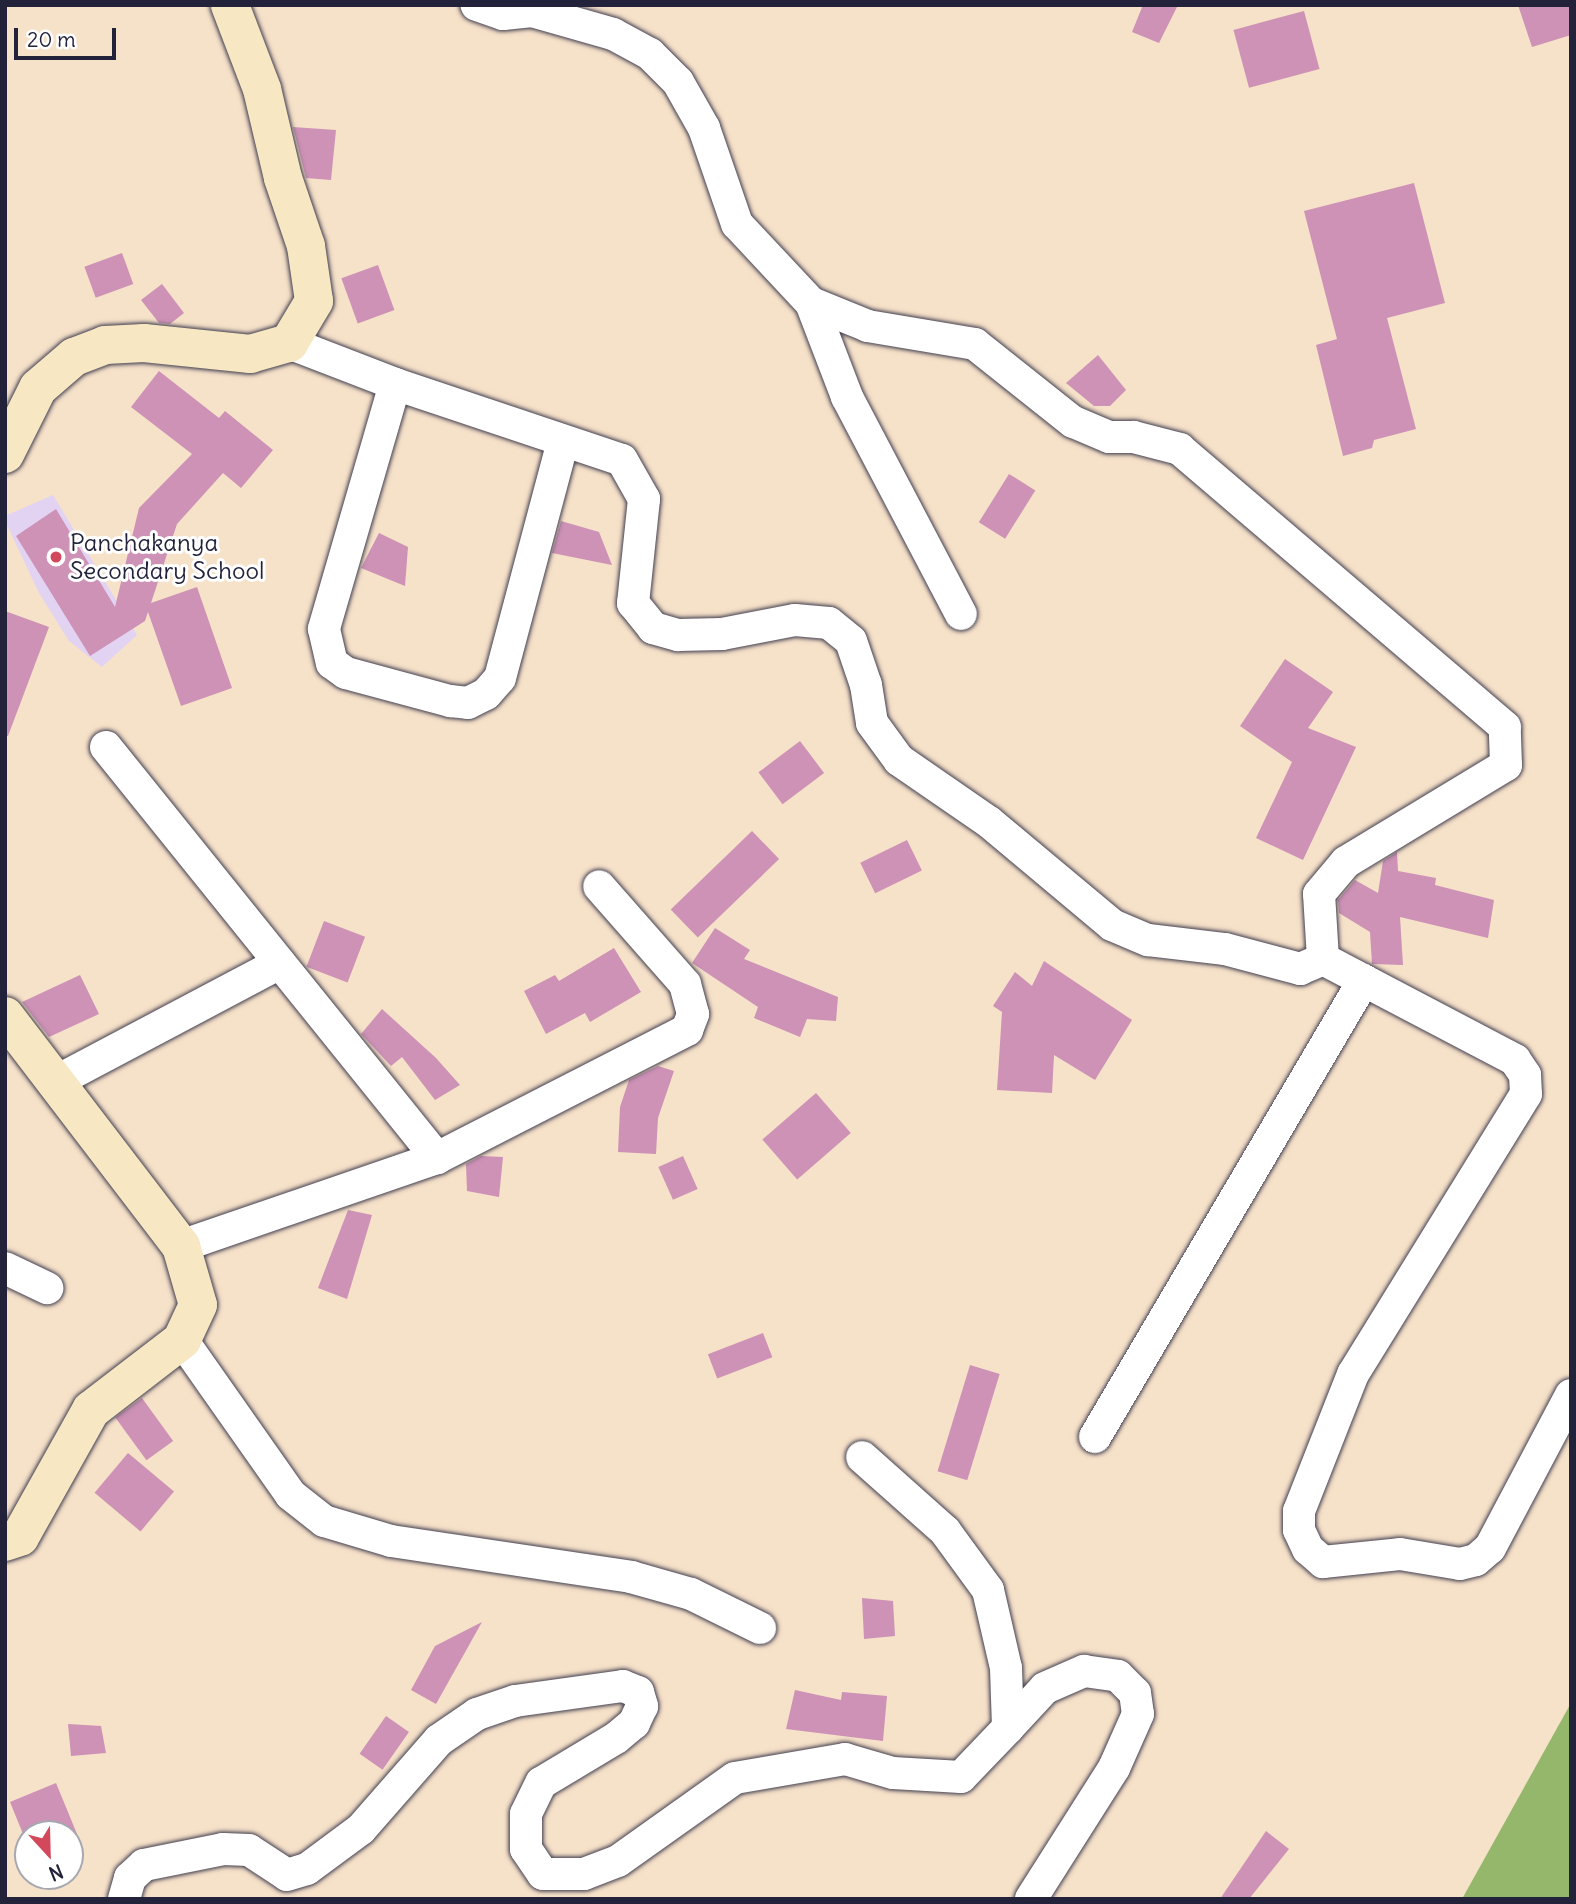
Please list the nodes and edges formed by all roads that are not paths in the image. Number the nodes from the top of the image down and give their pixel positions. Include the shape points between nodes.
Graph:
1 (230, 5) edge
2 (477, 5) edge
3 (811, 303) junction
4 (289, 343) junction
5 (395, 384) junction
6 (562, 442) junction
7 (5, 454) edge
8 (961, 614) dead end
9 (106, 747) dead end
10 (599, 886) dead end
11 (1323, 959) junction
12 (281, 963) junction
13 (1364, 980) junction
14 (5, 1016) edge
15 (58, 1081) junction
16 (437, 1158) junction
17 (181, 1246) junction
18 (5, 1268) edge
19 (47, 1288) dead end
20 (182, 1340) junction
21 (1571, 1395) edge
22 (1095, 1437) dead end
23 (862, 1457) dead end
24 (5, 1542) edge
25 (760, 1628) dead end
26 (1007, 1728) junction
27 (124, 1899) edge
28 (1031, 1899) edge

1 - 4 street via 262,89 283,178 306,246 314,301
2 - 3 street via 503,14 532,11 612,34 650,54 678,82 704,128 737,224
3 - 8 street via 847,397
3 - 11 street via 868,327 975,344 1073,422 1109,437 1180,449 1505,727 1506,765 1346,862 1320,894
4 - 5 street
4 - 7 street via 250,354 144,343 106,345 74,357 38,387
5 - 6 street
5 - 6 street via 324,629 332,663 346,673 450,701 468,703 486,695 500,678
6 - 11 street via 622,460 644,499 633,603 653,628 678,635 722,634 795,620 830,623 851,641 866,685 872,723 899,760 989,822 1112,925 1148,940 1225,949 1300,969
9 - 12 street
10 - 16 street via 685,984 693,1014 687,1030
11 - 13 street
12 - 15 street
12 - 16 street
13 - 21 street via 1515,1060 1525,1074 1526,1094 1353,1374 1299,1511 1299,1530 1308,1549 1323,1562 1400,1554 1460,1564 1476,1560 1495,1538
13 - 22 street
14 - 15 street
15 - 17 street
16 - 17 street
17 - 20 street via 198,1305
18 - 19 street
20 - 24 street via 91,1410 20,1537
20 - 25 street via 291,1495 324,1521 391,1541 631,1577 691,1594
23 - 26 street via 945,1531 988,1590 1006,1668
26 - 27 street via 961,1777 893,1773 845,1759 735,1778 618,1861 584,1874 543,1874 526,1849 526,1814 541,1783 616,1738 634,1723 642,1706 638,1692 623,1686 514,1701 477,1714 439,1740 361,1829 307,1869 287,1875 248,1850 223,1849 145,1865 130,1878
26 - 28 street via 1045,1688 1084,1671 1118,1676 1135,1693 1138,1714 1114,1768

